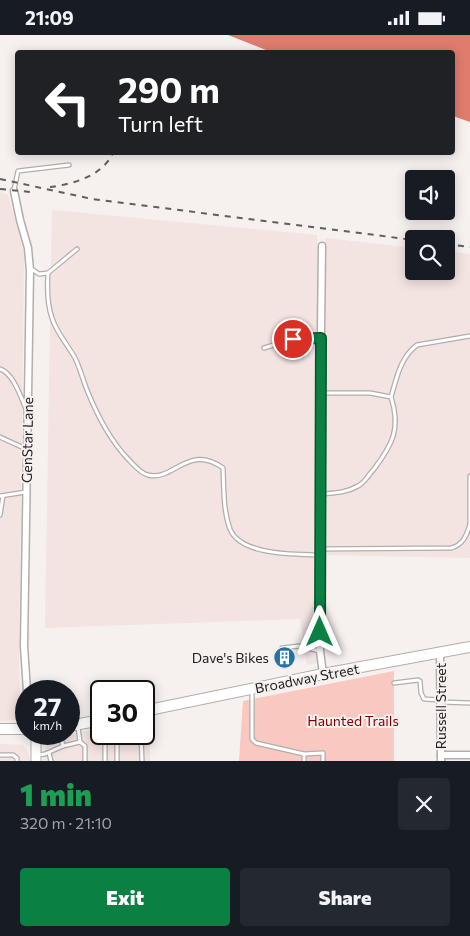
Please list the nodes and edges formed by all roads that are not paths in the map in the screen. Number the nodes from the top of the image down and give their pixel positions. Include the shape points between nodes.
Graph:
1 (69, 165) dead end
2 (14, 191) joint
3 (322, 246) dead end
4 (77, 249) dead end
5 (29, 268) junction
6 (48, 273) junction
7 (470, 336) edge
8 (321, 338) junction
9 (264, 348) dead end
10 (0, 369) edge
11 (320, 393) junction
12 (390, 397) junction
13 (27, 412) junction
14 (0, 437) edge
15 (27, 449) junction
16 (470, 476) edge
17 (26, 492) junction
18 (320, 494) junction
19 (1, 496) edge
20 (0, 515) edge
21 (470, 523) edge
22 (320, 552) junction
23 (470, 647) edge
24 (282, 648) dead end
25 (320, 651) junction
26 (440, 652) junction
27 (323, 674) junction
28 (26, 680) edge
29 (394, 683) dead end
30 (252, 688) junction
31 (440, 701) junction
32 (470, 703) edge
33 (155, 709) edge
34 (0, 729) edge
35 (15, 729) edge
36 (80, 742) edge
37 (36, 745) edge
38 (63, 745) edge
39 (105, 745) edge
40 (117, 745) edge
41 (142, 745) edge
42 (49, 753) junction
43 (304, 754) junction
44 (0, 755) edge
45 (470, 755) edge
46 (36, 758) edge
47 (441, 758) edge
48 (17, 761) edge
49 (50, 761) edge
50 (85, 761) edge
51 (105, 761) edge
52 (117, 761) edge
53 (142, 761) edge
54 (304, 761) edge
55 (323, 761) edge

1 - 2 lane via 18,171
2 - 5 street, GenStar Lane via 28,247
3 - 8 street
4 - 6 lane
5 - 6 lane via 39,274
5 - 13 street, GenStar Lane
6 - 22 lane via 47,296 52,320 76,359 102,423 115,445 134,465 147,475 158,476 189,461 215,462 223,468 224,504 231,531 241,543 251,548 285,553
7 - 12 lane via 418,345 410,350 401,363
8 - 9 lane via 293,339
8 - 11 street
10 - 13 lane via 16,386
11 - 12 lane via 370,393
11 - 18 street
12 - 18 lane via 395,412 394,435 382,458 361,485 342,493
13 - 15 street, GenStar Lane
14 - 15 lane
15 - 17 street, GenStar Lane
16 - 21 lane
17 - 19 lane
17 - 28 street, GenStar Lane
18 - 22 street
19 - 20 lane
21 - 22 lane via 461,543 451,548
22 - 25 street
23 - 26 main road, Broadway Street
24 - 25 lane via 299,646
25 - 27 street
26 - 27 main road, Broadway Street
26 - 31 street, Russell Street
27 - 30 main road, Broadway Street
29 - 31 lane via 418,680 424,699
30 - 33 main road, Broadway Street
30 - 43 lane via 252,739 256,743
31 - 32 lane
31 - 47 street, Russell Street
34 - 35 main road
36 - 50 lane via 84,746
37 - 46 main road
38 - 42 lane
39 - 51 lane
40 - 52 lane
41 - 53 lane
42 - 46 lane
42 - 49 lane
43 - 54 lane
43 - 55 lane via 323,753
44 - 48 lane via 12,755
45 - 47 street

